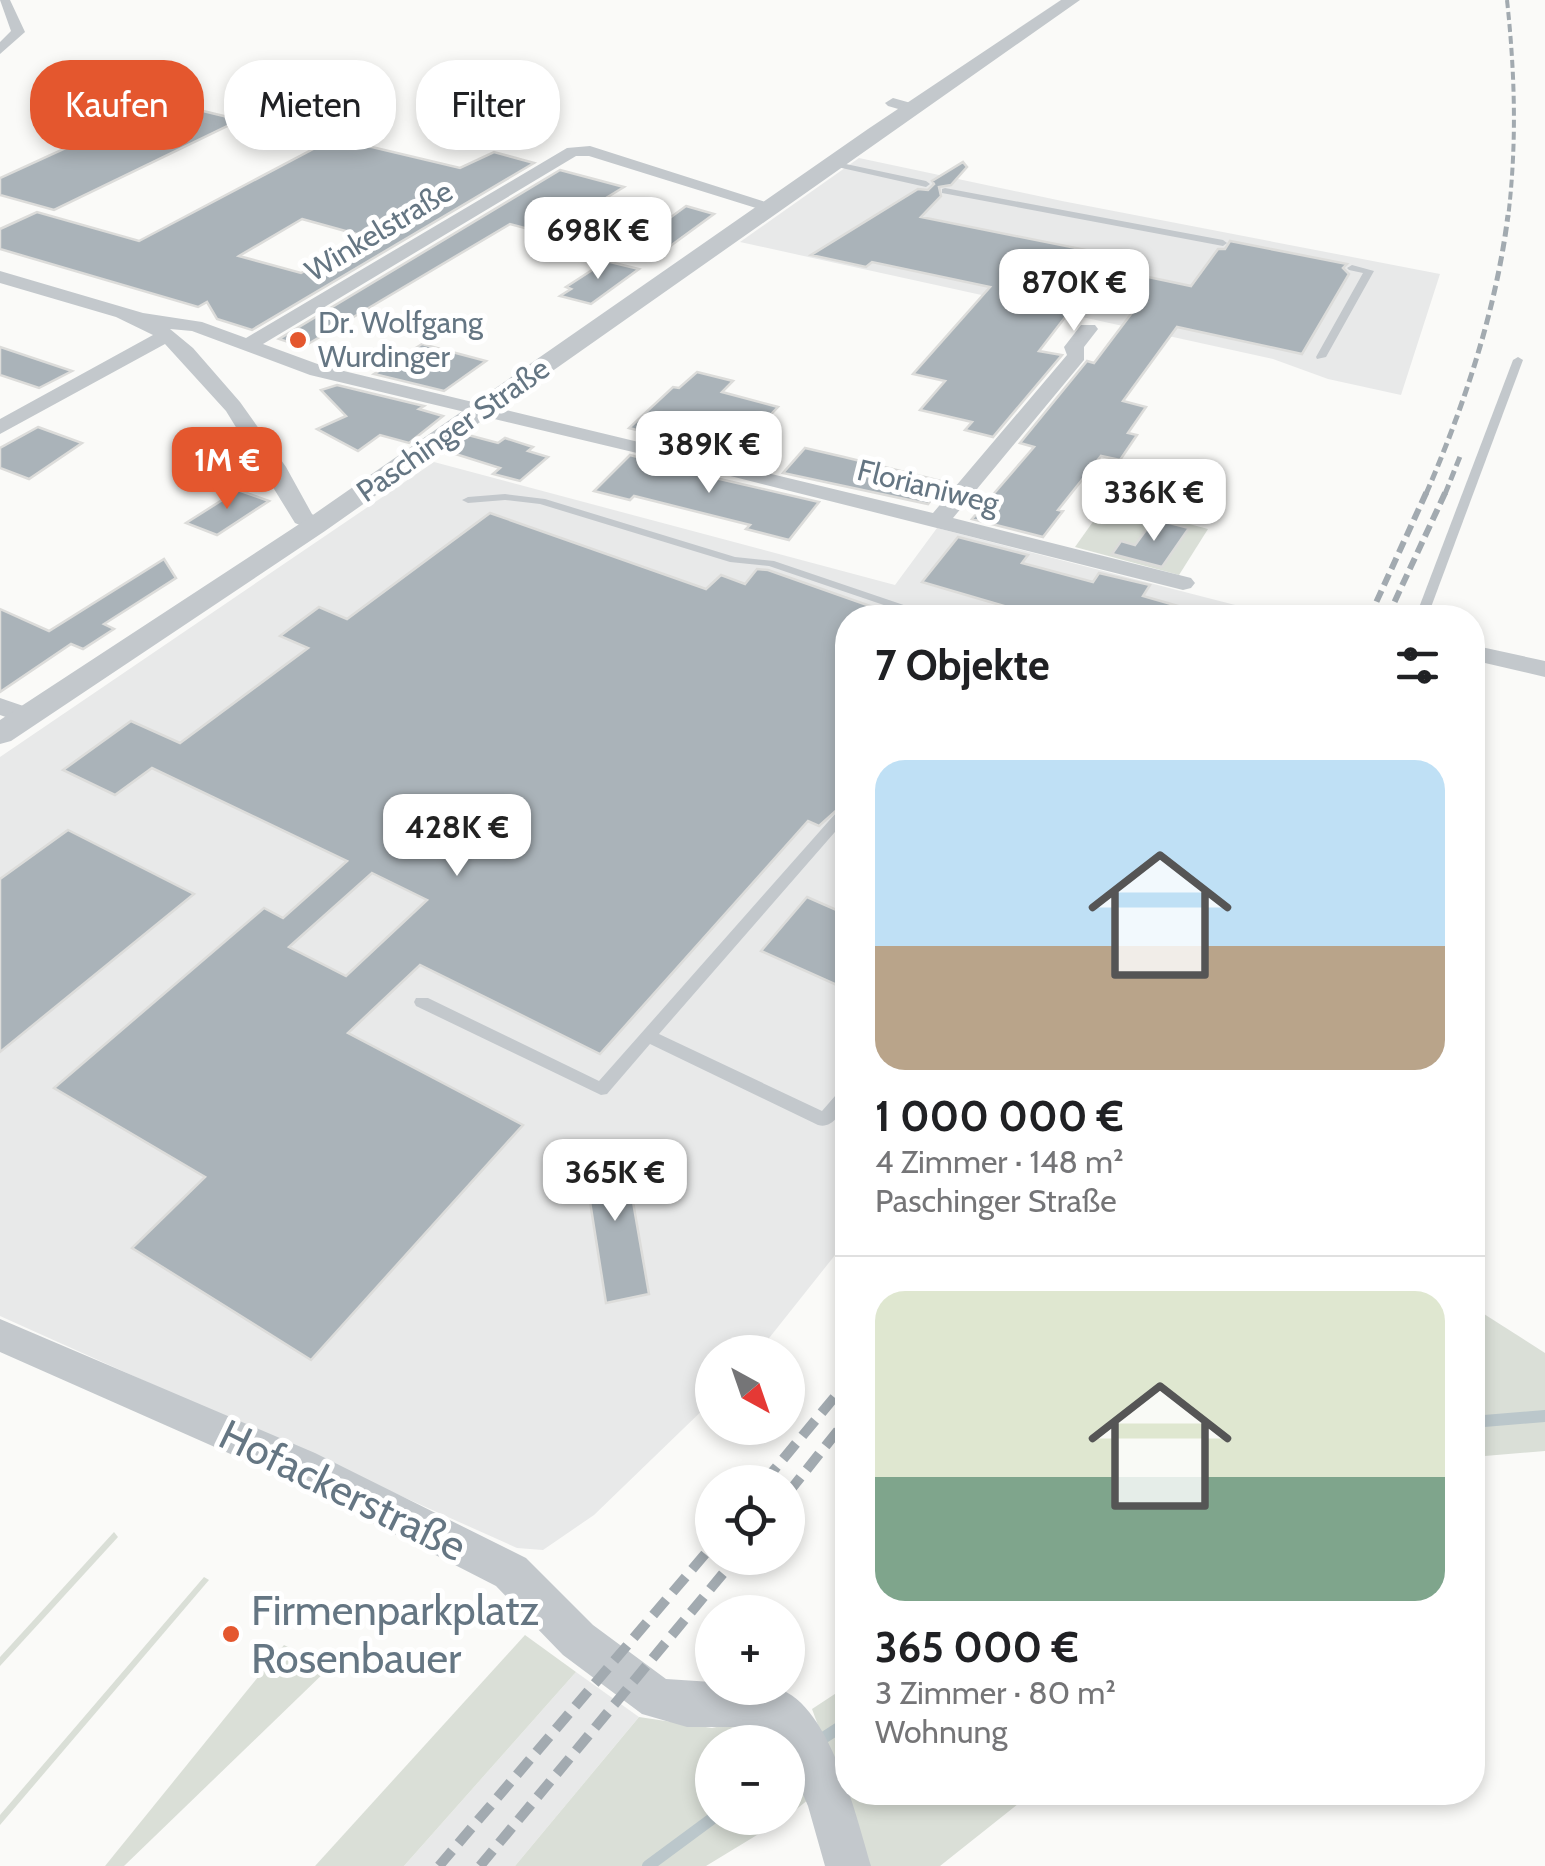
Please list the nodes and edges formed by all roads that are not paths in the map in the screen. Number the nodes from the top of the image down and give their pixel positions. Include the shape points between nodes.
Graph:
1 (4, 0) edge
2 (1072, 0) edge
3 (0, 50) edge
4 (893, 103) dead end
5 (912, 108) junction
6 (829, 162) junction
7 (926, 184) dead end
8 (945, 192) dead end
9 (762, 210) junction
10 (1223, 243) dead end
11 (1352, 268) dead end
12 (0, 277) edge
13 (141, 319) junction
14 (1088, 330) dead end
15 (165, 336) junction
16 (244, 347) junction
17 (1320, 356) dead end
18 (1518, 360) dead end
19 (484, 409) junction
20 (0, 428) edge
21 (468, 500) dead end
22 (939, 520) junction
23 (316, 525) junction
24 (1182, 583) dead end
25 (897, 605) edge
26 (1426, 605) edge
27 (1485, 655) edge
28 (1545, 669) edge
29 (13, 711) edge
30 (0, 734) edge
31 (835, 823) edge
32 (422, 1002) dead end
33 (646, 1035) junction
34 (835, 1108) edge
35 (0, 1335) edge
36 (848, 1866) edge

1 - 3 street via 18,32
2 - 5 street, Paschinger Straße
4 - 5 street
5 - 6 street, Paschinger Straße
6 - 7 lane
6 - 9 street, Paschinger Straße
8 - 10 lane
9 - 16 street, Winkelstraße via 590,151 573,151
9 - 19 street, Paschinger Straße
11 - 17 lane via 1368,271
12 - 13 street
13 - 15 street
13 - 16 street via 195,326
14 - 22 street via 1074,346 1077,356
15 - 20 street
15 - 23 street via 231,406 303,518
16 - 19 street via 316,371
18 - 26 lane
19 - 22 street, Florianiweg
19 - 23 street, Paschinger Straße
21 - 25 lane via 541,501
22 - 24 street, Florianiweg
23 - 29 street, Paschinger Straße
27 - 28 street
29 - 30 street, Paschinger Straße
31 - 33 lane
32 - 33 lane via 601,1089
33 - 34 lane via 824,1120
35 - 36 street, Hofackerstraße via 301,1466 511,1572 578,1640 657,1698 771,1707 788,1718 806,1749

